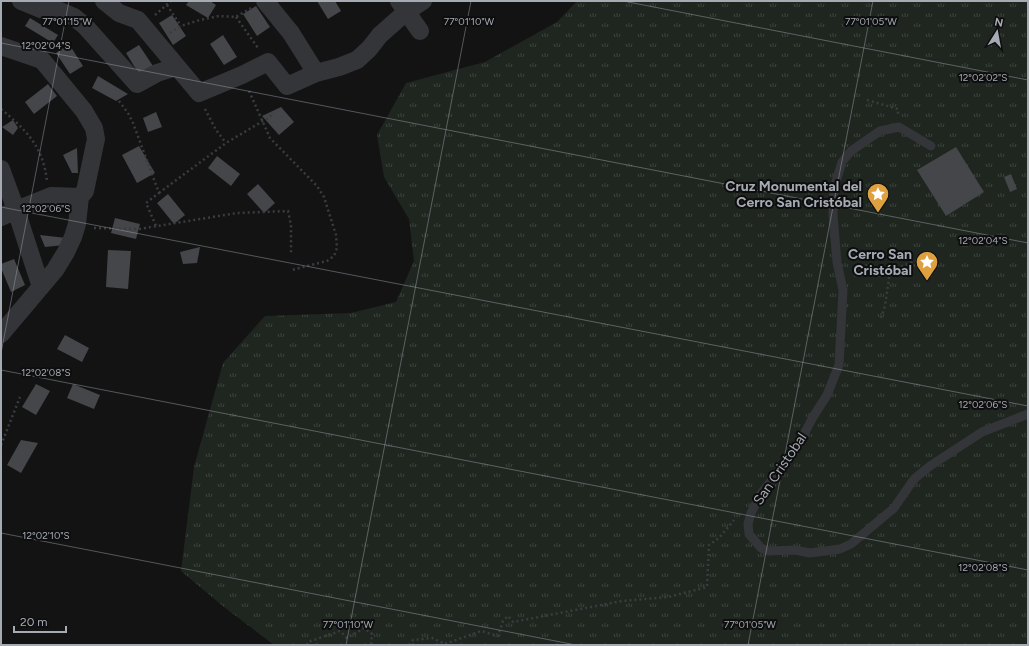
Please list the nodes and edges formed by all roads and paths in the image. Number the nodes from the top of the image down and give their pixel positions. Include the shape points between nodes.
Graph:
1 (21, 1) edge
2 (104, 1) edge
3 (423, 1) edge
4 (269, 4) edge
5 (166, 5) dead end
6 (46, 6) edge
7 (402, 6) edge
8 (236, 17) junction
9 (181, 26) junction
10 (420, 31) dead end
11 (157, 43) junction
12 (1, 46) edge
13 (268, 62) junction
14 (176, 67) junction
15 (316, 73) junction
16 (242, 75) junction
17 (199, 93) junction
18 (867, 100) dead end
19 (119, 101) dead end
20 (1, 108) edge
21 (274, 113) dead end
22 (263, 121) junction
23 (899, 127) junction
24 (226, 143) junction
25 (931, 146) dead end
26 (1, 169) edge
27 (159, 193) junction
28 (49, 197) junction
29 (80, 198) junction
30 (9, 214) edge
31 (156, 226) junction
32 (76, 227) junction
33 (933, 254) dead end
34 (291, 255) dead end
35 (292, 270) dead end
36 (41, 287) junction
37 (881, 318) dead end
38 (1, 334) edge
39 (20, 397) dead end
40 (1028, 414) edge
41 (1, 445) edge
42 (734, 520) dead end
43 (307, 645) edge
44 (372, 645) edge
45 (409, 645) edge

1 - 6 street
2 - 11 street via 119,13 138,20
3 - 7 street
4 - 8 path
4 - 15 street
5 - 9 path
6 - 14 street via 74,18 85,26 137,84 157,73
7 - 10 street
7 - 15 street via 369,49 357,60
8 - 9 path via 219,16
8 - 13 path
9 - 11 path
11 - 14 street
12 - 29 street via 42,60 84,111 94,128 95,149 85,191
13 - 15 street via 287,86
13 - 16 street
14 - 17 street
16 - 17 street
16 - 22 path
17 - 24 path via 216,130
18 - 23 path via 898,109
19 - 27 path via 133,123
20 - 28 path via 28,133 39,151
21 - 22 path
22 - 24 path
22 - 35 path via 270,138 317,186 329,210 336,235 334,256 327,261
23 - 25 lane
23 - 40 lane, San Cristobal via 880,131 851,150 842,162 834,188 833,215 837,262 843,290 839,365 827,395 796,449 760,495 751,513 749,534 761,548 769,550 810,553 840,549 851,544 894,508 914,478 930,466 982,432
24 - 27 path
26 - 30 street
27 - 31 path via 146,203
28 - 29 street
28 - 30 street
29 - 32 street
30 - 36 street
31 - 32 path via 140,229
31 - 34 path via 237,214 288,211 291,225
32 - 36 street via 66,252
33 - 37 path via 890,271
36 - 38 street
39 - 41 path
42 - 45 path via 709,545 707,587 668,597 622,601 513,622 508,616 503,621 498,636 481,631 445,644 432,638 414,640
43 - 44 path via 308,642 340,630 347,638 364,628 372,634

